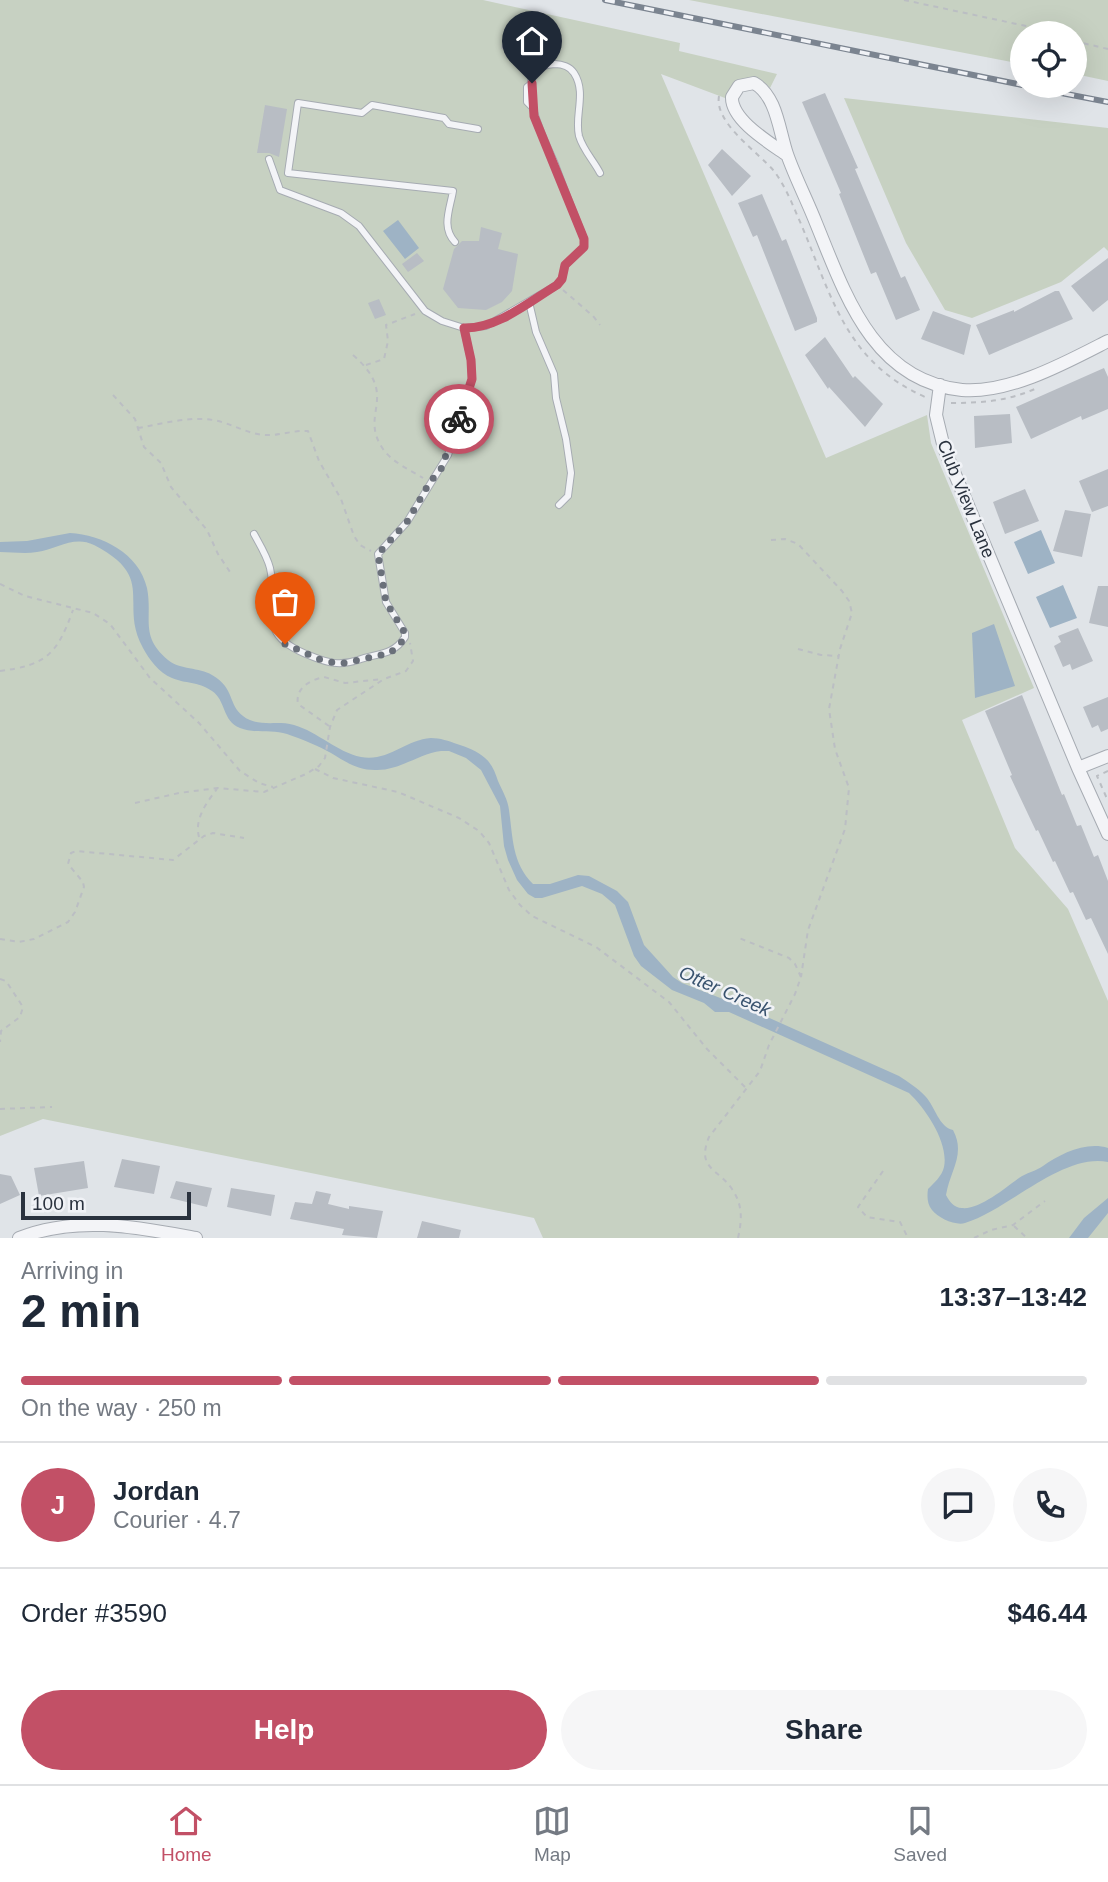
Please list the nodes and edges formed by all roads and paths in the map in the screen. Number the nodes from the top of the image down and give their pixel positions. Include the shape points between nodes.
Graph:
1 (904, 0) edge
2 (1010, 23) edge
3 (1087, 44) edge
4 (517, 49) junction
5 (1108, 49) edge
6 (537, 71) junction
7 (721, 90) dead end
8 (478, 130) dead end
9 (788, 155) junction
10 (269, 159) dead end
11 (600, 173) dead end
12 (455, 242) dead end
13 (557, 285) junction
14 (529, 302) junction
15 (425, 311) junction
16 (600, 325) dead end
17 (464, 328) junction
18 (1108, 341) edge
19 (353, 355) dead end
20 (365, 365) junction
21 (940, 385) junction
22 (1038, 388) dead end
23 (113, 395) dead end
24 (937, 400) junction
25 (138, 428) junction
26 (430, 482) junction
27 (559, 505) dead end
28 (254, 534) dead end
29 (771, 540) dead end
30 (378, 554) junction
31 (230, 572) dead end
32 (0, 584) edge
33 (73, 608) junction
34 (405, 638) junction
35 (798, 649) dead end
36 (839, 656) junction
37 (0, 671) edge
38 (384, 679) junction
39 (330, 727) junction
40 (1108, 756) edge
41 (1078, 768) junction
42 (315, 769) junction
43 (1108, 771) edge
44 (274, 787) junction
45 (218, 788) junction
46 (1108, 800) edge
47 (135, 803) dead end
48 (1108, 834) edge
49 (244, 838) dead end
50 (200, 839) junction
51 (739, 938) dead end
52 (0, 939) edge
53 (801, 977) junction
54 (0, 979) edge
55 (0, 1042) edge
56 (746, 1088) junction
57 (51, 1107) dead end
58 (0, 1109) edge
59 (883, 1171) dead end
60 (1045, 1201) dead end
61 (1013, 1225) junction
62 (19, 1238) edge
63 (195, 1238) edge
64 (738, 1238) edge
65 (908, 1238) edge
66 (974, 1238) edge
67 (1027, 1238) edge

1 - 2 path
3 - 5 path
4 - 4 path via 517,44 503,43 502,52 516,53
4 - 6 path
6 - 11 lane via 558,64 574,73 580,99 578,134
6 - 13 lane via 532,107 584,239 584,247 565,265
7 - 24 path via 720,112 785,188 852,338 888,377
8 - 12 lane via 449,124 444,118 372,105 362,113 298,103 289,173 453,191 446,225
9 - 9 street via 765,92 754,83 739,86 732,97 733,109
9 - 21 street via 864,329 897,364
10 - 15 lane via 280,190 341,213 359,226
13 - 14 lane
13 - 16 path
14 - 17 lane via 486,326
14 - 27 lane via 554,374 566,439 571,473 568,496
15 - 17 lane
15 - 20 path via 386,325 384,359
17 - 26 lane via 472,379 448,455
18 - 21 street via 1015,383 963,390
19 - 20 path
20 - 26 path via 377,387 375,426 381,447
21 - 24 street, Club View Lane
22 - 24 path via 979,403
23 - 25 path
24 - 41 street, Club View Lane via 944,448
25 - 30 path via 201,419 268,436 308,431 354,536 360,545
25 - 31 path via 144,447 161,463 171,487 207,530
26 - 30 lane via 407,522
28 - 34 lane via 270,570 271,618 285,644 340,664 390,653
29 - 36 path via 798,544 849,601 852,613
30 - 34 lane via 386,602
32 - 33 path via 25,596
33 - 37 path via 65,633 45,658
33 - 44 path via 110,624 150,678 199,723 240,771
34 - 38 path via 413,655 410,666
35 - 36 path
36 - 53 path via 829,709 835,749 849,788 846,820 808,930
38 - 39 path via 341,706
38 - 39 path via 341,683 324,677 301,688 298,704
39 - 42 path via 325,758
40 - 41 street
41 - 48 street, Club View Lane
42 - 44 path
42 - 56 path via 333,778 398,792 479,831 520,905 545,923 596,947 669,1002
43 - 46 path via 1097,776
44 - 45 path via 258,792
45 - 47 path
45 - 50 path via 202,812
49 - 50 path via 214,833
50 - 52 path via 173,860 71,853 68,864 84,887 68,922 34,939
51 - 53 path via 789,958
53 - 56 path via 760,1071
54 - 55 path via 23,1007 20,1017 1,1031
56 - 64 path via 704,1149 710,1168 737,1199 742,1220
57 - 58 path
59 - 65 path via 858,1208 867,1217 900,1222
60 - 61 path
61 - 66 path
61 - 67 path
62 - 63 street via 87,1223

